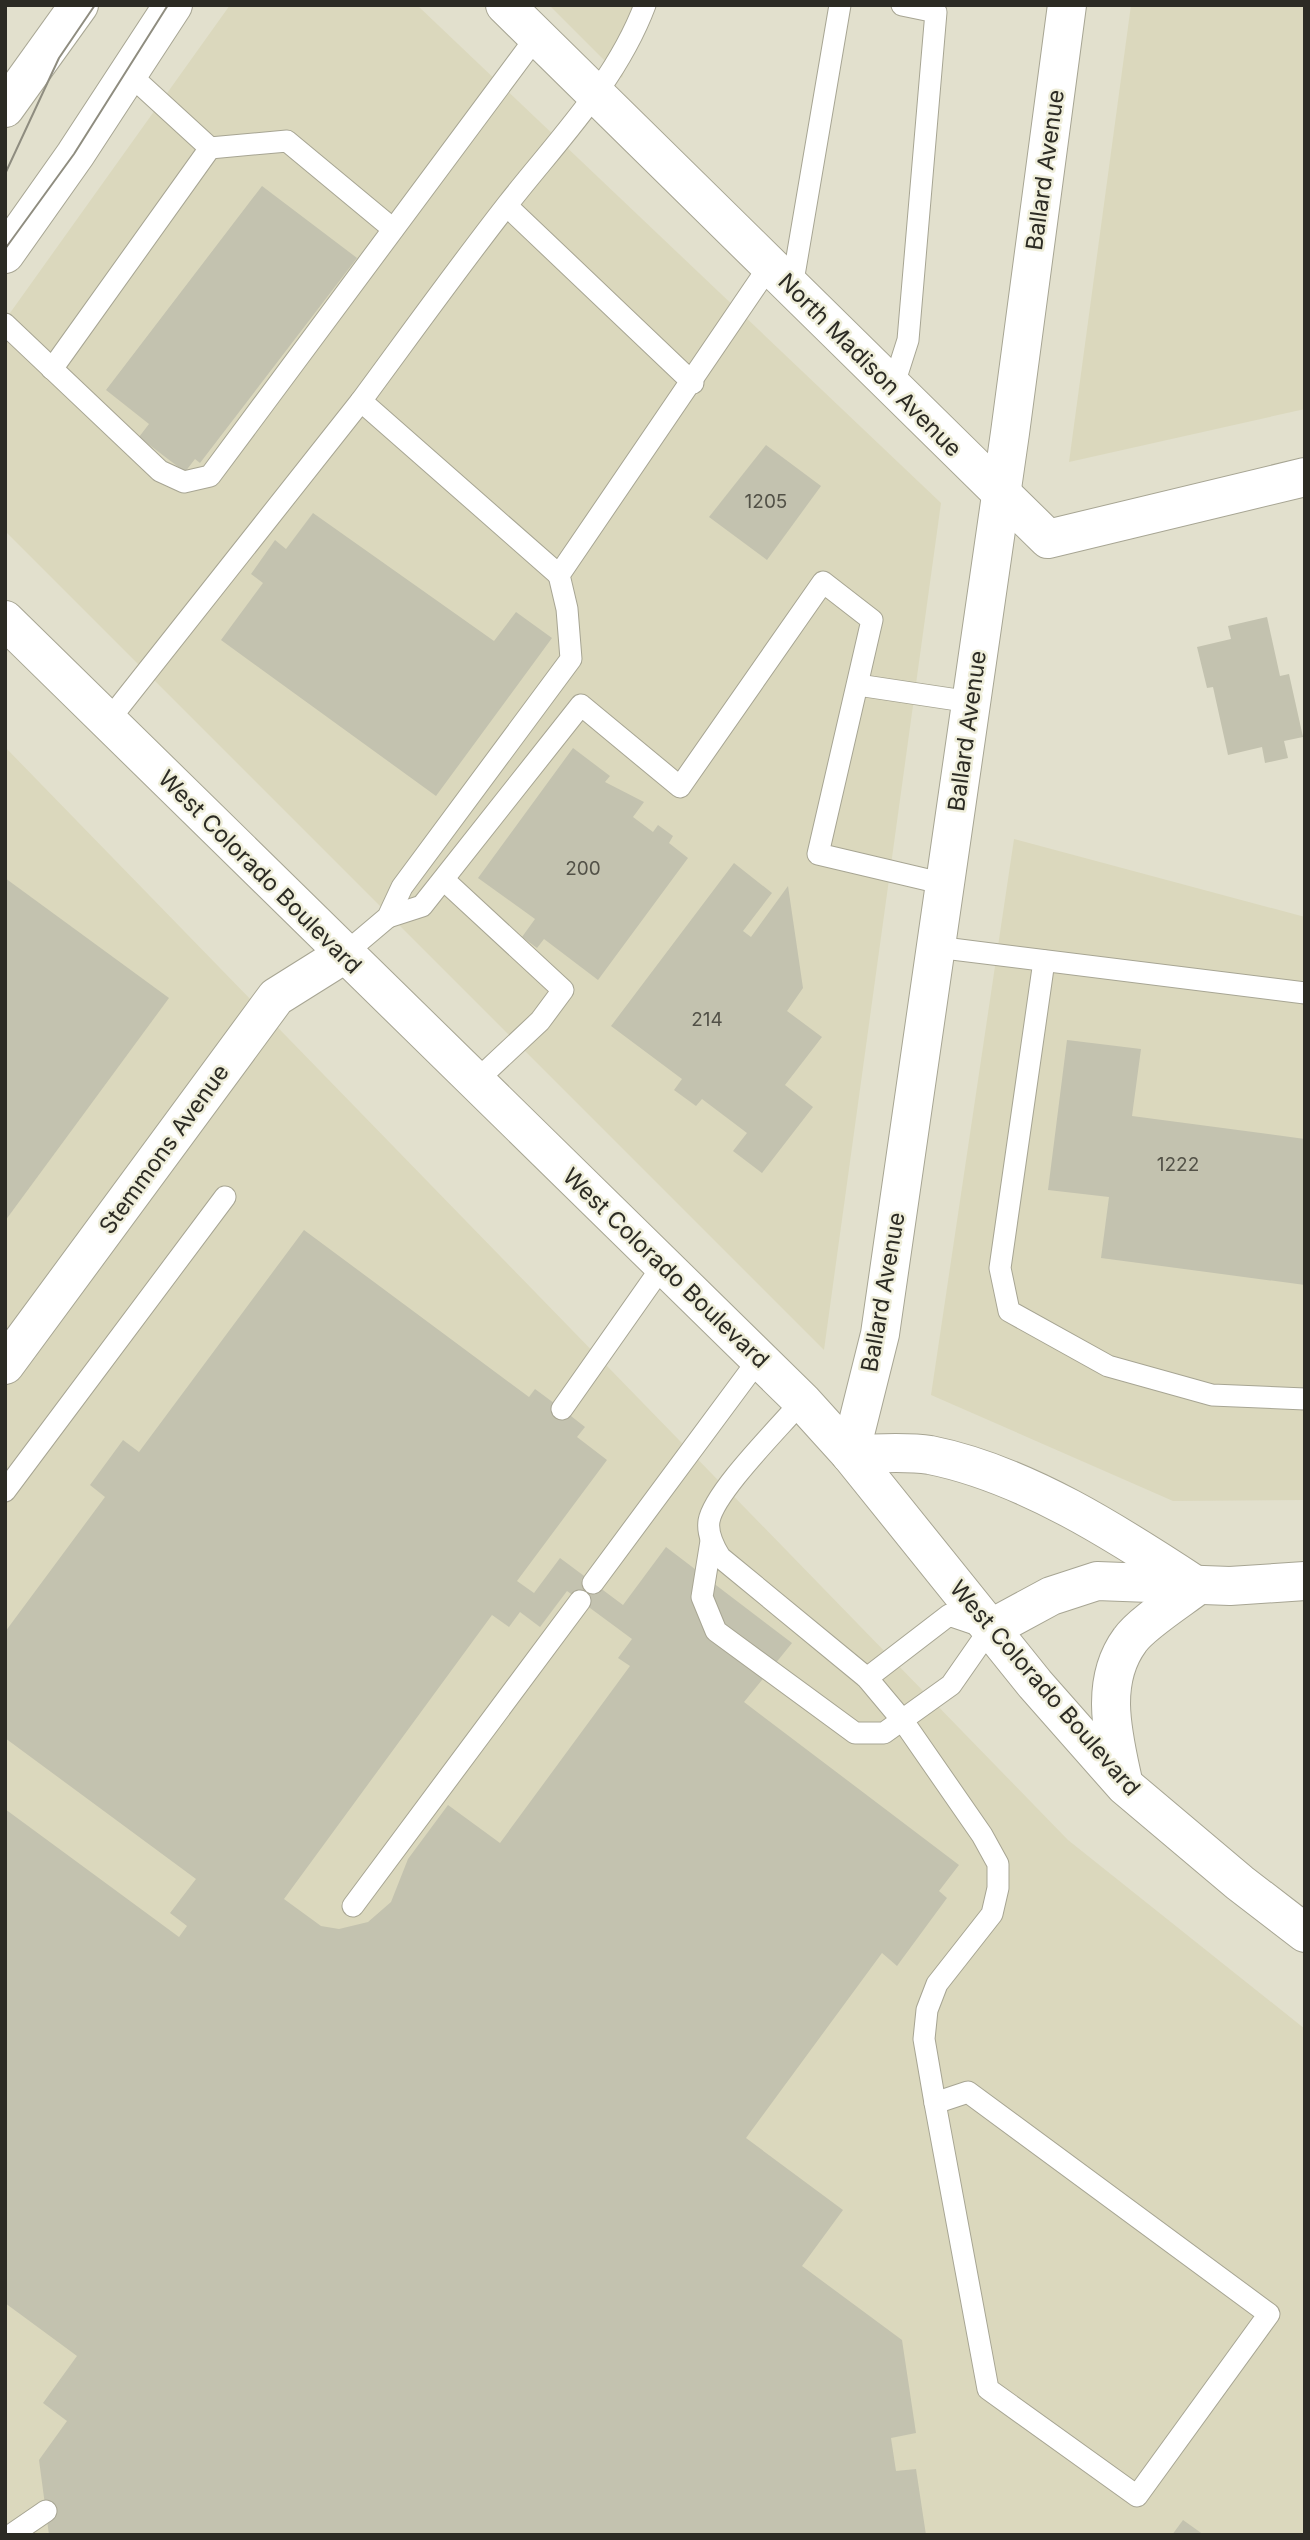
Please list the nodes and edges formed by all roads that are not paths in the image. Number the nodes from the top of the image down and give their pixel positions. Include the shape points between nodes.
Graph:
1 (79, 5) edge
2 (173, 5) edge
3 (505, 5) edge
4 (645, 5) edge
5 (840, 5) edge
6 (902, 5) edge
7 (1067, 5) edge
8 (537, 36) junction
9 (127, 72) junction
10 (596, 95) junction
11 (5, 108) edge
12 (210, 148) junction
13 (507, 206) junction
14 (393, 229) junction
15 (5, 254) edge
16 (781, 276) junction
17 (5, 324) edge
18 (52, 369) junction
19 (693, 383) junction
20 (893, 387) junction
21 (360, 401) junction
22 (1305, 477) edge
23 (1000, 494) junction
24 (559, 575) junction
25 (5, 620) edge
26 (858, 685) junction
27 (971, 702) junction
28 (108, 722) junction
29 (444, 880) junction
30 (945, 884) junction
31 (388, 917) junction
32 (936, 947) junction
33 (343, 955) junction
34 (1044, 961) junction
35 (1305, 993) edge
36 (475, 1082) junction
37 (225, 1197) dead end
38 (663, 1264) junction
39 (759, 1359) junction
40 (5, 1365) edge
41 (1305, 1399) edge
42 (802, 1401) junction
43 (562, 1409) dead end
44 (850, 1454) junction
45 (5, 1491) edge
46 (711, 1541) junction
47 (1305, 1581) edge
48 (593, 1583) dead end
49 (1197, 1586) junction
50 (580, 1601) dead end
51 (990, 1629) junction
52 (867, 1678) junction
53 (903, 1721) junction
54 (1125, 1786) junction
55 (353, 1906) dead end
56 (1305, 1933) edge
57 (935, 2103) junction
58 (46, 2511) dead end
59 (11, 2535) edge

1 - 11 street
2 - 9 street
3 - 8 street, North Madison Avenue
4 - 10 lane via 633,37
5 - 16 lane
6 - 20 lane via 936,12 908,340
7 - 23 street, Ballard Avenue
8 - 10 street, North Madison Avenue
8 - 14 lane
9 - 12 lane
9 - 15 street
10 - 13 lane
10 - 16 street, North Madison Avenue
12 - 14 lane via 287,141
12 - 18 lane
13 - 19 lane
13 - 21 lane
14 - 18 lane via 210,476 184,482 160,471
16 - 19 lane
16 - 20 street, North Madison Avenue
17 - 18 lane
19 - 24 lane
20 - 23 street, North Madison Avenue
21 - 24 lane
21 - 28 lane
22 - 23 street, North Madison Avenue via 1048,539
23 - 27 street, Ballard Avenue
24 - 31 lane via 571,659 402,887
25 - 28 street, West Colorado Boulevard
26 - 27 lane
26 - 29 lane via 872,620 823,582 680,787 581,705
26 - 30 lane via 818,854
27 - 30 street, Ballard Avenue
28 - 33 street, West Colorado Boulevard
29 - 31 lane via 422,906
29 - 36 lane via 563,990 540,1021
30 - 32 street, Ballard Avenue
31 - 33 lane
32 - 34 lane
32 - 44 street, Ballard Avenue via 880,1334
33 - 36 street, West Colorado Boulevard
33 - 40 street, Stemmons Avenue via 276,997
34 - 35 lane
34 - 41 lane via 1000,1268 1009,1311 1108,1366 1212,1395
36 - 38 street, West Colorado Boulevard
37 - 45 lane
38 - 39 street, West Colorado Boulevard
38 - 43 lane
39 - 42 street, West Colorado Boulevard
39 - 48 lane
42 - 44 street, West Colorado Boulevard
42 - 46 lane via 732,1480 709,1521
44 - 49 street via 929,1455 1002,1478 1114,1531
44 - 51 street, West Colorado Boulevard
46 - 52 lane via 720,1558
46 - 53 lane via 702,1597 716,1631 855,1733 884,1733
47 - 49 street
49 - 51 street via 1097,1581 1051,1596
49 - 54 street via 1130,1639 1112,1677 1111,1726
50 - 55 lane
51 - 52 lane via 949,1615
51 - 53 lane via 951,1685
51 - 54 street, West Colorado Boulevard
52 - 53 lane
53 - 57 lane via 998,1864 992,1914 937,1984 927,2010 925,2039
54 - 56 street, West Colorado Boulevard
57 - 57 lane via 988,2389 1138,2496 1269,2315 968,2092
58 - 59 lane

